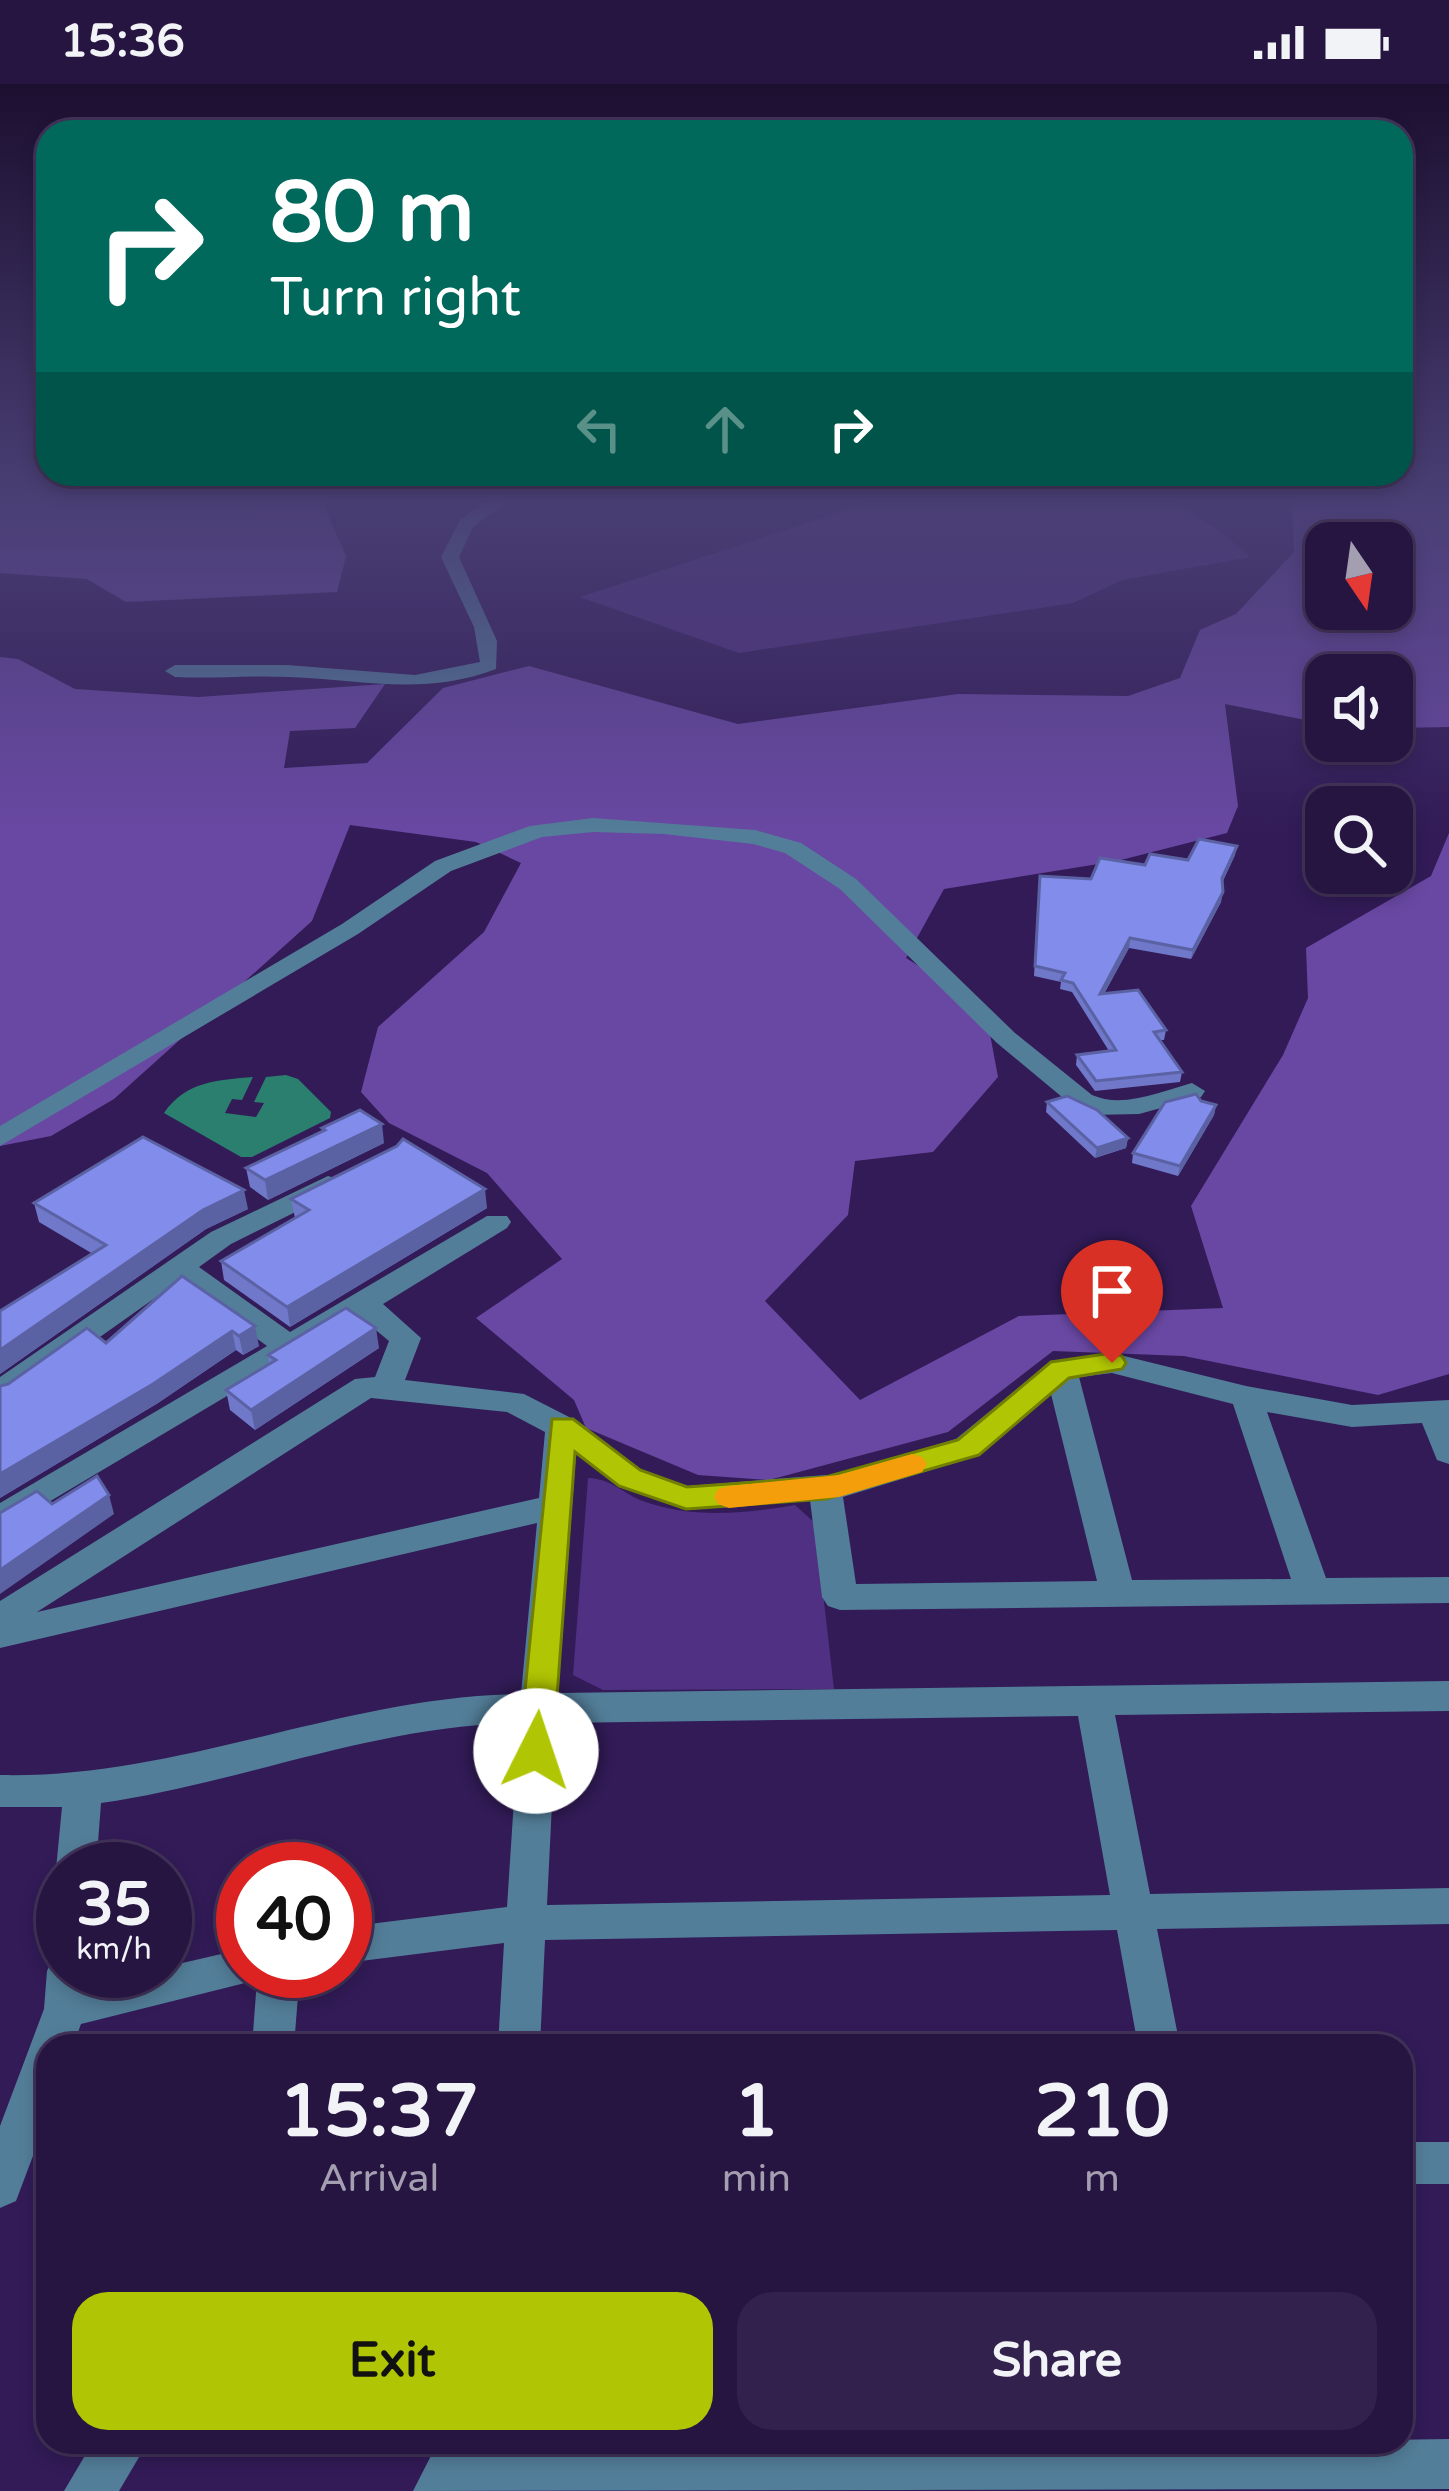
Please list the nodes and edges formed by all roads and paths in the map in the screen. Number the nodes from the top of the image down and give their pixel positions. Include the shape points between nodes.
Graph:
1 (474, 612) edge
2 (175, 671) dead end
3 (1192, 1091) edge
4 (0, 1138) edge
5 (346, 1176) edge
6 (497, 1222) dead end
7 (179, 1267) junction
8 (360, 1301) junction
9 (288, 1346) junction
10 (1061, 1369) junction
11 (386, 1388) junction
12 (0, 1392) edge
13 (1246, 1397) junction
14 (1442, 1413) edge
15 (562, 1426) junction
16 (1449, 1452) edge
17 (826, 1488) junction
18 (555, 1507) junction
19 (0, 1519) edge
20 (1449, 1590) edge
21 (1313, 1592) junction
22 (1118, 1594) junction
23 (0, 1618) edge
24 (0, 1634) edge
25 (1449, 1696) edge
26 (1094, 1701) junction
27 (538, 1709) junction
28 (0, 1791) edge
29 (82, 1793) junction
30 (78, 1842) edge
31 (1449, 1906) edge
32 (1133, 1912) junction
33 (525, 1922) junction
34 (372, 1942) edge
35 (216, 1973) edge
36 (276, 1998) edge
37 (61, 2009) edge
38 (273, 2034) edge
39 (520, 2034) edge
40 (1157, 2034) edge
41 (36, 2088) edge
42 (1413, 2163) edge
43 (1449, 2163) edge
44 (0, 2186) edge
45 (115, 2454) edge
46 (1449, 2464) edge
47 (1238, 2467) edge
48 (449, 2471) edge
49 (89, 2491) edge

1 - 2 street via 489,634 489,664 448,680
3 - 4 street via 1139,1106 1100,1109 1083,1101 848,884 793,848 754,837 593,825 538,831 442,866
5 - 7 street
6 - 8 street
7 - 9 street
7 - 12 street
8 - 9 street
8 - 11 street via 406,1338
9 - 19 street
10 - 13 street via 1112,1363
10 - 17 street via 968,1448
10 - 22 street
11 - 15 street via 513,1402
11 - 23 street via 366,1387
13 - 14 street via 1352,1417
13 - 21 street
14 - 16 street
15 - 17 street via 630,1478 686,1498
15 - 18 street
17 - 22 street via 840,1597
18 - 24 street
18 - 27 street
20 - 21 street
21 - 22 street
25 - 26 street
26 - 27 street
26 - 32 street
27 - 29 street via 414,1718
27 - 33 street
28 - 29 street
29 - 30 street
31 - 32 street
32 - 33 street
32 - 40 street
33 - 34 street
33 - 39 street
35 - 37 street
36 - 38 street
41 - 44 street
42 - 43 street
45 - 49 street
46 - 47 street
47 - 48 street

